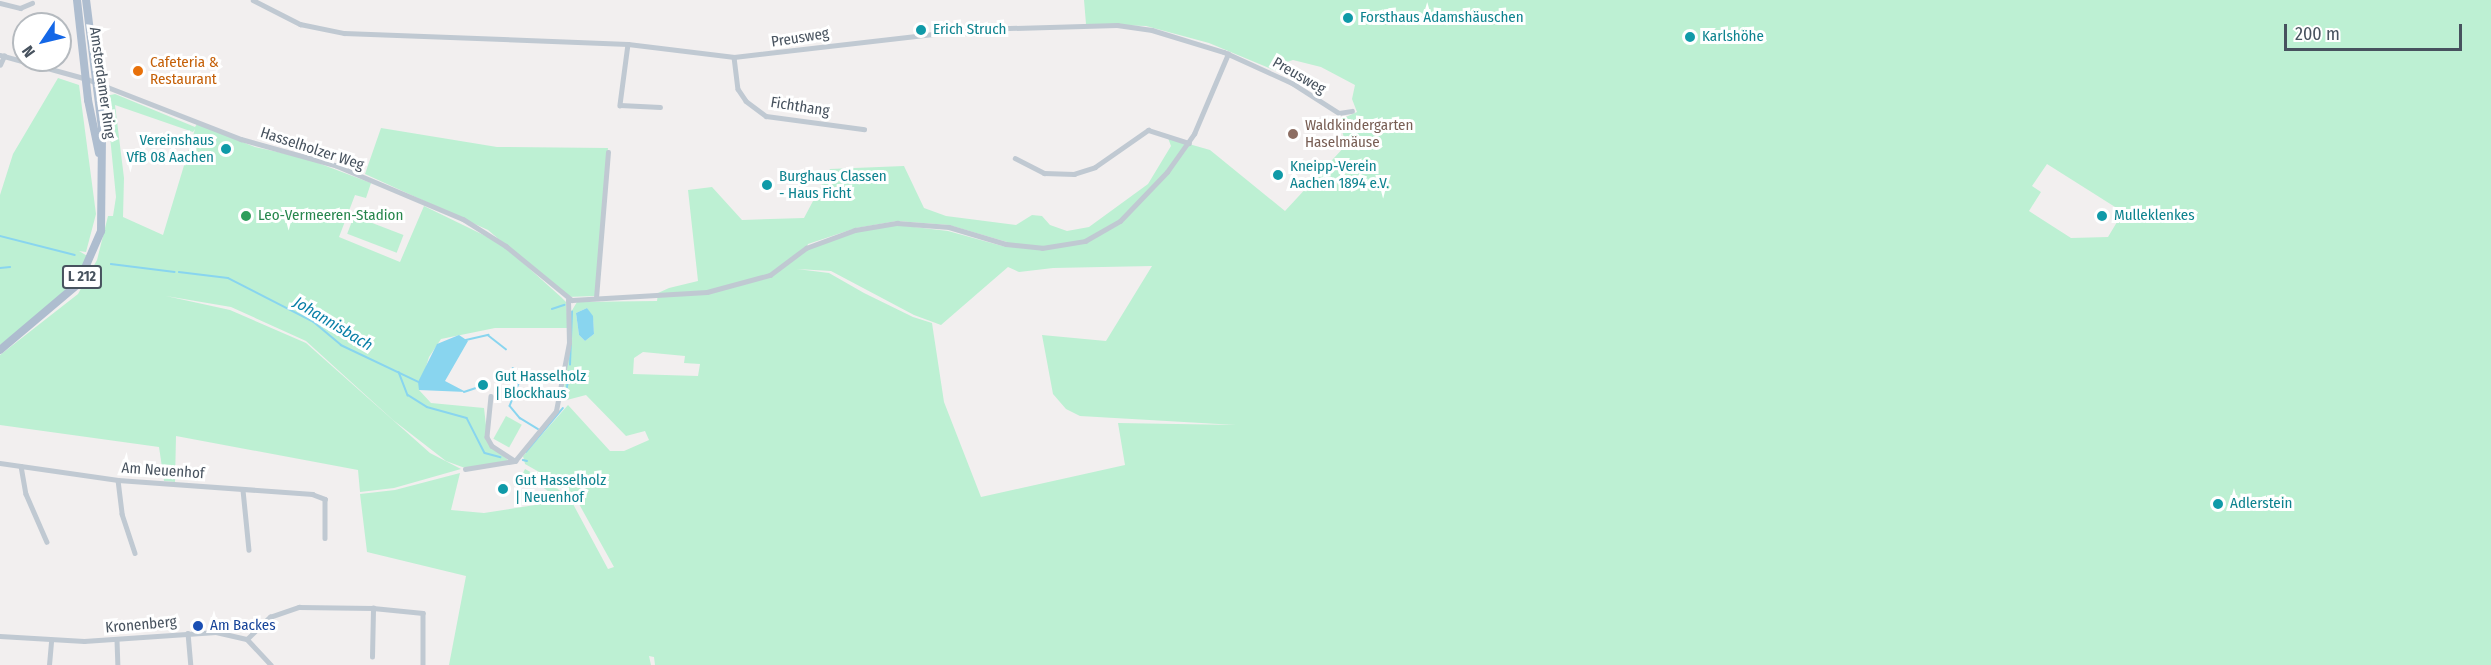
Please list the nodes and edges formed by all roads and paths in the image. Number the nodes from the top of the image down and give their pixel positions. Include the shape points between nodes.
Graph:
1 (77, 0) edge
2 (86, 0) edge
3 (253, 0) edge
4 (0, 3) edge
5 (32, 3) dead end
6 (628, 44) junction
7 (1228, 54) junction
8 (2, 55) edge
9 (734, 57) junction
10 (0, 65) edge
11 (87, 79) junction
12 (95, 82) junction
13 (660, 107) dead end
14 (1352, 111) dead end
15 (864, 129) dead end
16 (1189, 143) junction
17 (608, 152) dead end
18 (1014, 158) dead end
19 (103, 170) junction
20 (596, 298) junction
21 (568, 300) junction
22 (0, 350) edge
23 (491, 396) dead end
24 (515, 461) junction
25 (0, 463) edge
26 (21, 466) junction
27 (465, 469) dead end
28 (118, 480) junction
29 (243, 490) junction
30 (326, 538) dead end
31 (47, 542) dead end
32 (249, 550) dead end
33 (135, 553) dead end
34 (373, 608) junction
35 (188, 633) junction
36 (0, 636) edge
37 (247, 639) junction
38 (117, 640) junction
39 (51, 641) junction
40 (372, 657) dead end
41 (49, 665) edge
42 (118, 665) edge
43 (191, 665) edge
44 (271, 665) edge
45 (423, 665) edge

1 - 11 main road, Amsterdamer Ring / L 212
2 - 12 main road, Amsterdamer Ring / L 212
3 - 6 street, Preusweg via 300,24 344,33
4 - 5 street via 20,8
6 - 9 street, Preusweg
6 - 13 street via 620,105
7 - 9 street, Preusweg via 1152,30 1117,25 976,29
7 - 14 street, Preusweg via 1292,83 1338,113
7 - 16 street
8 - 10 street
8 - 11 street, Hasselholzer Weg
9 - 15 street, Fichthang via 738,89 766,116
11 - 12 street, Hasselholzer Weg
11 - 19 main road, Amsterdamer Ring / L 212
12 - 19 main road, Amsterdamer Ring / L 212
12 - 21 street, Hasselholzer Weg via 241,139 335,165 463,219 506,246
16 - 18 street via 1148,130 1095,166 1074,174 1044,173
16 - 20 street via 1138,205 1109,229 1085,241 1042,248 1006,244 949,227 897,223 806,248 770,275 706,292
17 - 20 street
19 - 22 main road, Amsterdamer Ring / L 212 via 104,213 88,268 58,304
20 - 21 street
21 - 24 street via 569,343 561,400 550,421
23 - 24 street via 487,437 497,450
24 - 27 street
25 - 26 street, Am Neuenhof
26 - 28 street, Am Neuenhof
26 - 31 street via 26,494
28 - 29 street, Am Neuenhof
28 - 33 street via 122,514
29 - 30 street, Am Neuenhof via 312,494 325,499
29 - 32 street
34 - 37 street via 291,609 261,624
34 - 40 street
34 - 45 street via 423,613
35 - 37 street, Kronenberg via 216,632
35 - 38 street, Kronenberg
35 - 43 street
36 - 39 street, Kronenberg
37 - 44 street
38 - 39 street, Kronenberg
38 - 42 street
39 - 41 street

